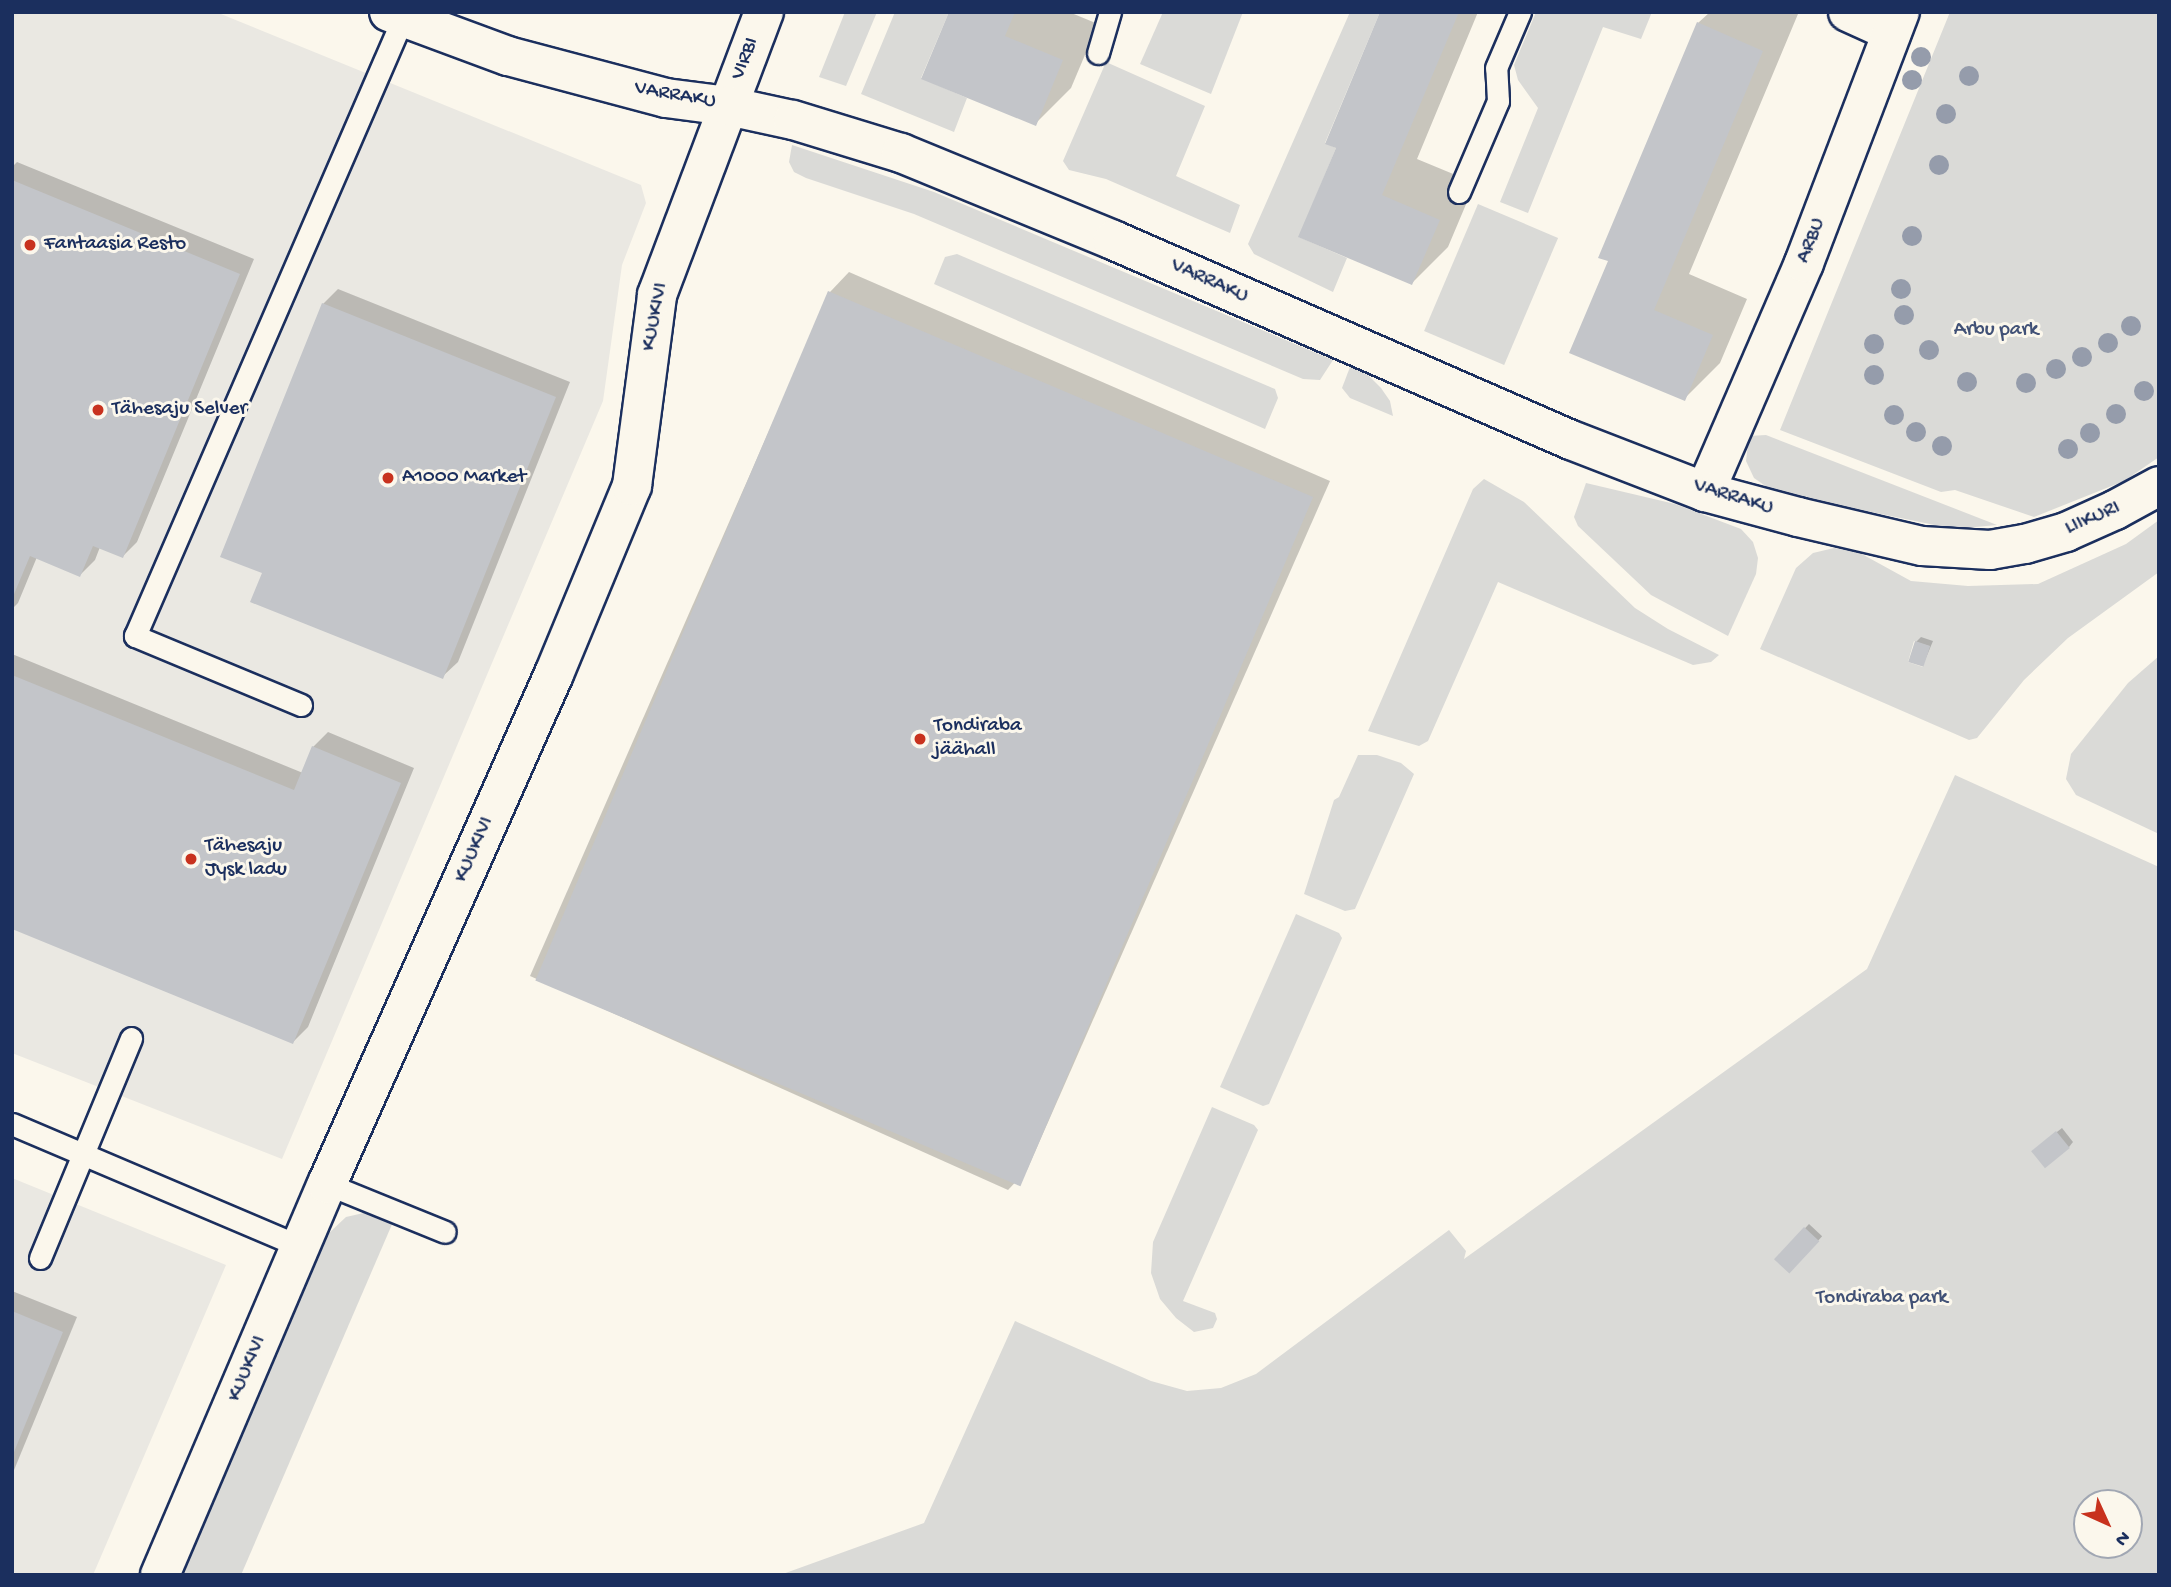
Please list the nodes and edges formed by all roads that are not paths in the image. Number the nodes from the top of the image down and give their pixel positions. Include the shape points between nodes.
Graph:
1 (764, 12) edge
2 (1110, 12) edge
3 (1520, 12) edge
4 (1848, 12) edge
5 (396, 15) edge
6 (1896, 22) edge
7 (1098, 53) dead end
8 (728, 106) junction
9 (1459, 192) dead end
10 (2159, 486) edge
11 (1705, 492) junction
12 (2025, 544) joint
13 (301, 705) dead end
14 (131, 1038) dead end
15 (12, 1124) edge
16 (82, 1154) junction
17 (327, 1184) junction
18 (445, 1233) dead end
19 (300, 1246) junction
20 (40, 1258) dead end
21 (160, 1575) edge

1 - 8 street, VIRBI
2 - 7 lane
3 - 9 lane via 1496,68 1498,101
4 - 6 street, ARBU
5 - 8 street, VARRAKU via 508,56 666,98
5 - 13 lane via 135,636
6 - 11 street, ARBU via 1804,263
8 - 11 street, VARRAKU via 793,120 901,153 1113,240 1571,440
8 - 17 street, KUUKIVI via 657,295 632,486 554,674
10 - 12 street, LIIKURI via 2066,532
11 - 12 street, VARRAKU via 1922,545 1990,550
14 - 16 lane
15 - 16 lane
16 - 19 lane
16 - 20 lane
17 - 18 lane
17 - 19 street, KUUKIVI
19 - 21 street, KUUKIVI

